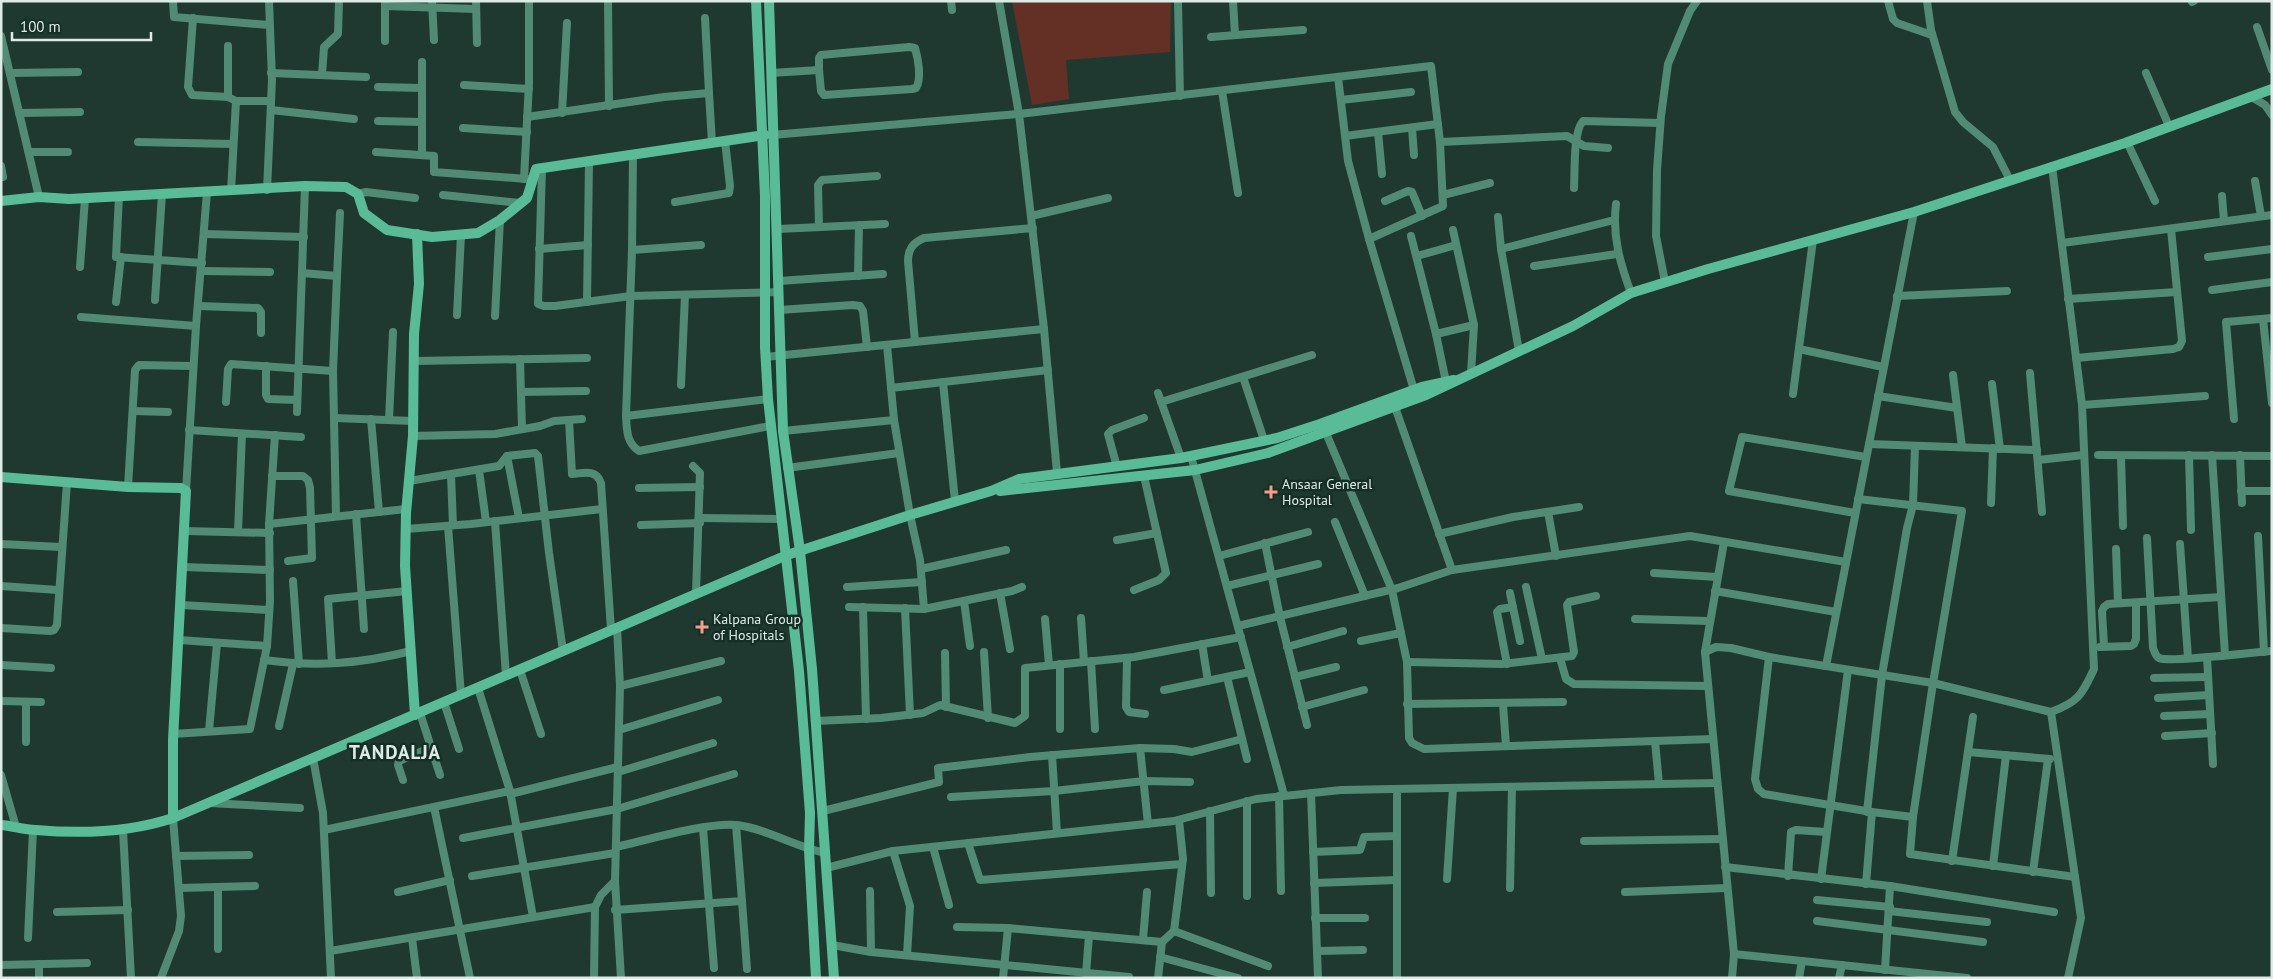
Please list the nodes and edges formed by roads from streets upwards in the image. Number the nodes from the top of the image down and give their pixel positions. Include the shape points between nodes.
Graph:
1 (173, 1) edge
2 (269, 1) edge
3 (339, 1) edge
4 (529, 1) edge
5 (608, 1) edge
6 (756, 1) edge
7 (769, 1) edge
8 (999, 1) edge
9 (1178, 1) edge
10 (1233, 1) edge
11 (1697, 1) edge
12 (1888, 1) edge
13 (1927, 1) edge
14 (385, 3) edge
15 (432, 5) edge
16 (476, 5) edge
17 (193, 18) junction
18 (705, 18) dead end
19 (567, 23) dead end
20 (270, 25) junction
21 (2257, 27) dead end
22 (1304, 30) dead end
23 (1235, 35) junction
24 (1932, 35) junction
25 (1, 36) edge
26 (1211, 37) dead end
27 (434, 40) dead end
28 (385, 41) dead end
29 (477, 43) dead end
30 (228, 46) dead end
31 (422, 62) dead end
32 (819, 70) junction
33 (2272, 70) edge
34 (78, 72) dead end
35 (10, 73) junction
36 (272, 73) junction
37 (771, 73) junction
38 (2146, 73) dead end
39 (322, 75) junction
40 (366, 77) dead end
41 (1338, 77) junction
42 (464, 85) dead end
43 (378, 87) dead end
44 (422, 88) junction
45 (529, 88) junction
46 (2272, 89) edge
47 (1222, 91) junction
48 (1411, 92) dead end
49 (708, 93) junction
50 (1180, 96) junction
51 (2250, 96) junction
52 (232, 99) junction
53 (1341, 100) junction
54 (271, 101) junction
55 (609, 106) junction
56 (271, 110) junction
57 (80, 112) dead end
58 (562, 112) junction
59 (20, 113) junction
60 (1019, 114) junction
61 (2272, 115) edge
62 (528, 117) junction
63 (354, 119) dead end
64 (378, 121) dead end
65 (422, 122) junction
66 (1660, 123) junction
67 (1438, 124) junction
68 (2169, 126) junction
69 (463, 128) dead end
70 (1412, 128) junction
71 (527, 132) junction
72 (1378, 132) junction
73 (761, 135) junction
74 (772, 135) junction
75 (1345, 136) junction
76 (725, 141) junction
77 (1577, 141) junction
78 (138, 142) dead end
79 (1440, 142) junction
80 (2127, 142) junction
81 (712, 143) junction
82 (233, 144) junction
83 (1608, 148) dead end
84 (29, 152) junction
85 (68, 152) dead end
86 (376, 152) dead end
87 (422, 155) junction
88 (633, 155) junction
89 (1414, 155) dead end
90 (589, 162) junction
91 (1, 166) edge
92 (2052, 166) junction
93 (542, 168) junction
94 (1382, 174) dead end
95 (877, 176) dead end
96 (1, 177) edge
97 (528, 179) junction
98 (2010, 180) junction
99 (2255, 181) dead end
100 (1490, 183) dead end
101 (305, 186) junction
102 (1574, 188) dead end
103 (267, 190) junction
104 (232, 191) junction
105 (207, 192) junction
106 (1238, 193) dead end
107 (162, 194) junction
108 (358, 194) junction
109 (443, 195) dead end
110 (1443, 195) junction
111 (119, 196) junction
112 (2222, 196) dead end
113 (39, 197) junction
114 (85, 198) junction
115 (415, 198) dead end
116 (1108, 198) dead end
117 (1, 201) edge
118 (1385, 201) dead end
119 (2155, 201) dead end
120 (675, 202) dead end
121 (520, 203) junction
122 (1616, 204) dead end
123 (1914, 212) junction
124 (340, 213) dead end
125 (2272, 215) edge
126 (1031, 216) junction
127 (1422, 216) junction
128 (2261, 216) junction
129 (1498, 217) dead end
130 (500, 220) junction
131 (1614, 220) junction
132 (2224, 221) junction
133 (885, 224) dead end
134 (859, 225) junction
135 (819, 227) junction
136 (1033, 228) junction
137 (2171, 228) junction
138 (778, 229) junction
139 (1453, 230) dead end
140 (204, 234) junction
141 (417, 234) junction
142 (461, 234) junction
143 (1411, 236) dead end
144 (304, 237) junction
145 (1369, 240) junction
146 (1813, 240) junction
147 (2062, 243) junction
148 (701, 245) dead end
149 (1456, 245) junction
150 (588, 246) junction
151 (538, 249) junction
152 (1501, 249) junction
153 (2272, 249) edge
154 (632, 250) junction
155 (1617, 254) junction
156 (1417, 256) junction
157 (120, 257) junction
158 (2208, 257) dead end
159 (159, 260) junction
160 (1534, 266) dead end
161 (80, 267) dead end
162 (201, 267) junction
163 (270, 272) dead end
164 (302, 273) junction
165 (883, 274) dead end
166 (337, 276) junction
167 (858, 276) junction
168 (779, 281) junction
169 (1665, 282) junction
170 (2272, 282) edge
171 (2212, 290) dead end
172 (2007, 291) dead end
173 (766, 292) junction
174 (779, 292) junction
175 (2177, 292) junction
176 (1631, 293) junction
177 (686, 295) junction
178 (631, 296) junction
179 (1897, 296) junction
180 (2068, 299) junction
181 (155, 300) dead end
182 (116, 302) dead end
183 (587, 302) junction
184 (198, 306) junction
185 (780, 310) junction
186 (457, 315) dead end
187 (494, 316) dead end
188 (81, 317) dead end
189 (2268, 318) edge
190 (1474, 325) junction
191 (196, 326) junction
192 (1044, 329) junction
193 (393, 332) dead end
194 (261, 333) dead end
195 (1436, 334) junction
196 (915, 342) junction
197 (887, 345) junction
198 (867, 347) junction
199 (1799, 349) junction
200 (1519, 351) junction
201 (1312, 355) dead end
202 (766, 356) junction
203 (780, 356) junction
204 (587, 358) dead end
205 (2076, 358) junction
206 (520, 359) junction
207 (415, 361) junction
208 (194, 366) junction
209 (266, 366) junction
210 (1884, 367) junction
211 (299, 369) junction
212 (1048, 370) junction
213 (333, 371) junction
214 (1471, 373) junction
215 (2030, 373) dead end
216 (1243, 376) junction
217 (1952, 376) dead end
218 (1450, 381) junction
219 (943, 382) junction
220 (1992, 384) dead end
221 (682, 385) dead end
222 (891, 388) junction
223 (1414, 390) junction
224 (586, 391) dead end
225 (521, 392) junction
226 (1158, 393) dead end
227 (1793, 394) dead end
228 (1878, 396) junction
229 (2205, 396) dead end
230 (768, 399) junction
231 (297, 400) junction
232 (226, 402) dead end
233 (1161, 402) junction
234 (2272, 403) edge
235 (2082, 405) junction
236 (1395, 407) junction
237 (1956, 408) junction
238 (133, 411) junction
239 (168, 412) dead end
240 (296, 412) dead end
241 (626, 416) junction
242 (334, 418) junction
243 (1144, 418) dead end
244 (371, 419) junction
245 (582, 419) dead end
246 (2234, 419) dead end
247 (389, 420) junction
248 (569, 420) junction
249 (894, 420) junction
250 (412, 421) junction
251 (770, 426) junction
252 (522, 429) junction
253 (189, 430) junction
254 (783, 431) junction
255 (1326, 433) junction
256 (242, 434) junction
257 (275, 435) junction
258 (413, 436) junction
259 (301, 437) dead end
260 (1264, 440) junction
261 (1868, 444) junction
262 (1915, 446) junction
263 (1962, 447) junction
264 (1997, 448) junction
265 (2037, 450) junction
266 (900, 453) junction
267 (2084, 455) junction
268 (2098, 455) dead end
269 (2190, 455) junction
270 (2212, 455) junction
271 (2240, 455) junction
272 (507, 456) junction
273 (2120, 456) junction
274 (2272, 456) edge
275 (1186, 457) junction
276 (1866, 457) junction
277 (2038, 460) junction
278 (693, 466) dead end
279 (1117, 467) junction
280 (787, 468) junction
281 (480, 470) junction
282 (1195, 470) junction
283 (1057, 474) junction
284 (451, 475) junction
285 (272, 476) junction
286 (1144, 476) junction
287 (1, 478) edge
288 (409, 481) junction
289 (67, 482) junction
290 (128, 487) junction
291 (700, 487) junction
292 (640, 488) dead end
293 (186, 491) junction
294 (991, 491) junction
295 (2241, 491) junction
296 (2272, 491) edge
297 (1858, 498) junction
298 (955, 500) junction
299 (2242, 503) dead end
300 (1990, 504) dead end
301 (1913, 505) junction
302 (1579, 507) dead end
303 (406, 509) junction
304 (602, 509) junction
305 (379, 512) junction
306 (1548, 512) junction
307 (2042, 512) dead end
308 (1855, 513) junction
309 (356, 514) junction
310 (544, 514) junction
311 (910, 515) junction
312 (336, 516) junction
313 (519, 518) junction
314 (312, 519) junction
315 (781, 519) junction
316 (495, 521) junction
317 (700, 521) junction
318 (486, 522) junction
319 (1335, 522) dead end
320 (269, 524) junction
321 (641, 525) dead end
322 (451, 526) junction
323 (2123, 526) dead end
324 (406, 529) junction
325 (2191, 530) dead end
326 (185, 531) junction
327 (238, 532) junction
328 (1308, 532) dead end
329 (270, 533) junction
330 (1157, 533) junction
331 (1439, 534) junction
332 (2258, 536) dead end
333 (2147, 538) dead end
334 (1117, 540) dead end
335 (1724, 542) junction
336 (1266, 543) junction
337 (1, 544) edge
338 (2180, 544) dead end
339 (61, 547) junction
340 (2116, 549) dead end
341 (1006, 550) dead end
342 (800, 551) junction
343 (787, 555) junction
344 (1219, 556) junction
345 (1556, 556) junction
346 (288, 561) dead end
347 (1846, 562) junction
348 (1318, 564) dead end
349 (183, 567) junction
350 (920, 569) junction
351 (270, 570) junction
352 (1452, 570) junction
353 (1654, 573) dead end
354 (1272, 575) junction
355 (1717, 577) junction
356 (293, 581) dead end
357 (922, 582) junction
358 (1, 586) edge
359 (1022, 586) dead end
360 (1227, 586) junction
361 (1526, 586) dead end
362 (848, 587) dead end
363 (58, 590) junction
364 (1134, 590) dead end
365 (1392, 590) junction
366 (407, 591) junction
367 (1715, 591) junction
368 (696, 593) junction
369 (1000, 593) junction
370 (1510, 593) dead end
371 (362, 595) junction
372 (1365, 596) junction
373 (1596, 596) dead end
374 (2221, 597) junction
375 (964, 600) junction
376 (2184, 600) junction
377 (2150, 602) junction
378 (2136, 603) junction
379 (2118, 604) junction
380 (181, 605) junction
381 (849, 607) dead end
382 (1513, 607) junction
383 (863, 608) junction
384 (905, 608) junction
385 (924, 608) junction
386 (269, 610) junction
387 (1836, 612) junction
388 (1280, 616) junction
389 (1081, 618) dead end
390 (1635, 618) dead end
391 (1045, 619) dead end
392 (1709, 621) junction
393 (1238, 626) junction
394 (1, 628) edge
395 (364, 629) dead end
396 (614, 629) junction
397 (1343, 631) dead end
398 (1401, 633) junction
399 (1240, 637) junction
400 (179, 640) junction
401 (1361, 641) dead end
402 (1520, 641) dead end
403 (217, 643) junction
404 (1202, 644) junction
405 (267, 646) junction
406 (970, 646) dead end
407 (2104, 646) junction
408 (1287, 647) junction
409 (2093, 647) junction
410 (1010, 649) dead end
411 (411, 651) junction
412 (564, 651) junction
413 (984, 652) dead end
414 (1705, 652) junction
415 (2268, 652) edge
416 (945, 653) dead end
417 (2225, 655) junction
418 (1770, 657) junction
419 (2207, 657) junction
420 (1127, 658) junction
421 (1560, 658) junction
422 (2188, 658) junction
423 (1542, 659) junction
424 (264, 660) junction
425 (721, 661) dead end
426 (1088, 661) junction
427 (1406, 662) junction
428 (332, 663) junction
429 (296, 664) junction
430 (1060, 664) junction
431 (1507, 664) junction
432 (1, 665) edge
433 (1049, 665) junction
434 (1826, 666) junction
435 (1336, 667) dead end
436 (51, 668) dead end
437 (520, 670) junction
438 (1848, 670) junction
439 (1250, 672) junction
440 (1882, 675) junction
441 (506, 676) junction
442 (1228, 677) junction
443 (1295, 677) junction
444 (2208, 677) junction
445 (2154, 678) dead end
446 (1208, 681) junction
447 (1933, 683) junction
448 (620, 686) junction
449 (1708, 686) junction
450 (478, 688) junction
451 (1164, 690) dead end
452 (1364, 690) dead end
453 (461, 695) junction
454 (2209, 695) junction
455 (2158, 698) dead end
456 (718, 700) dead end
457 (1, 701) edge
458 (26, 702) junction
459 (41, 702) dead end
460 (444, 702) junction
461 (1563, 702) dead end
462 (1407, 704) junction
463 (1503, 704) junction
464 (946, 707) junction
465 (1302, 707) junction
466 (2051, 712) junction
467 (418, 714) junction
468 (910, 714) junction
469 (1145, 714) dead end
470 (2210, 714) junction
471 (2164, 716) dead end
472 (988, 718) junction
473 (1973, 718) dead end
474 (866, 719) junction
475 (816, 721) junction
476 (1307, 725) dead end
477 (279, 726) dead end
478 (1060, 729) dead end
479 (619, 730) junction
480 (1095, 730) dead end
481 (209, 731) junction
482 (2212, 733) junction
483 (173, 734) junction
484 (541, 734) dead end
485 (2165, 736) dead end
486 (1242, 739) junction
487 (1713, 739) junction
488 (1654, 741) junction
489 (26, 742) dead end
490 (713, 742) dead end
491 (1506, 746) junction
492 (432, 748) junction
493 (1140, 748) junction
494 (459, 749) dead end
495 (1968, 752) junction
496 (1052, 755) junction
497 (2006, 755) junction
498 (313, 758) junction
499 (1247, 759) dead end
500 (2048, 759) junction
501 (2058, 760) junction
502 (2213, 764) dead end
503 (618, 770) junction
504 (734, 774) dead end
505 (1, 775) edge
506 (440, 775) dead end
507 (403, 780) dead end
508 (1144, 781) junction
509 (1190, 782) dead end
510 (1717, 783) junction
511 (1659, 784) junction
512 (1512, 787) junction
513 (1453, 788) junction
514 (1397, 789) junction
515 (1054, 791) junction
516 (510, 793) junction
517 (1311, 793) junction
518 (1281, 795) junction
519 (951, 797) dead end
520 (1247, 801) junction
521 (208, 803) junction
522 (1830, 805) junction
523 (434, 807) junction
524 (300, 808) dead end
525 (617, 809) junction
526 (823, 811) junction
527 (1210, 811) junction
528 (1870, 812) junction
529 (1913, 817) junction
530 (173, 818) junction
531 (1180, 820) junction
532 (1148, 824) junction
533 (1, 825) edge
534 (736, 825) junction
535 (16, 827) junction
536 (517, 828) junction
537 (702, 828) junction
538 (33, 830) junction
539 (123, 830) junction
540 (324, 830) junction
541 (1826, 832) junction
542 (1057, 833) junction
543 (1397, 836) junction
544 (463, 838) dead end
545 (1723, 839) junction
546 (1584, 841) dead end
547 (968, 843) junction
548 (933, 847) junction
549 (615, 850) junction
550 (809, 850) junction
551 (893, 851) junction
552 (1313, 852) junction
553 (826, 853) junction
554 (249, 855) dead end
555 (176, 856) junction
556 (1952, 861) junction
557 (1182, 864) junction
558 (1992, 866) junction
559 (1725, 867) junction
560 (826, 868) junction
561 (524, 869) junction
562 (2033, 872) junction
563 (472, 876) dead end
564 (1788, 876) junction
565 (2075, 877) junction
566 (1447, 879) dead end
567 (1821, 879) junction
568 (450, 880) junction
569 (1397, 880) junction
570 (615, 881) junction
571 (1314, 883) junction
572 (1866, 884) junction
573 (255, 886) dead end
574 (1890, 886) junction
575 (218, 887) junction
576 (179, 888) junction
577 (1510, 888) dead end
578 (1727, 888) junction
579 (870, 891) dead end
580 (1281, 891) dead end
581 (398, 892) dead end
582 (1147, 892) dead end
583 (1625, 892) dead end
584 (1211, 893) dead end
585 (1246, 896) dead end
586 (1817, 900) dead end
587 (742, 901) junction
588 (708, 903) junction
589 (949, 905) dead end
590 (595, 907) junction
591 (1890, 909) junction
592 (128, 910) junction
593 (616, 910) junction
594 (57, 912) dead end
595 (2054, 912) dead end
596 (533, 917) junction
597 (1315, 918) junction
598 (1365, 918) dead end
599 (1817, 921) dead end
600 (1987, 922) dead end
601 (957, 927) dead end
602 (1008, 928) junction
603 (461, 930) junction
604 (1889, 930) junction
605 (1174, 931) junction
606 (1089, 935) junction
607 (28, 938) dead end
608 (412, 938) junction
609 (1143, 939) junction
610 (1162, 942) junction
611 (1983, 942) dead end
612 (832, 945) junction
613 (218, 948) dead end
614 (1363, 950) dead end
615 (330, 951) junction
616 (1317, 951) junction
617 (870, 952) junction
618 (1734, 954) junction
619 (907, 955) junction
620 (1160, 957) junction
621 (1802, 961) junction
622 (86, 962) dead end
623 (39, 964) junction
624 (1, 965) edge
625 (1004, 965) junction
626 (1842, 965) junction
627 (1268, 966) dead end
628 (714, 968) dead end
629 (747, 969) dead end
630 (1881, 969) junction
631 (1048, 974) edge
632 (1086, 974) junction
633 (1910, 975) edge
634 (1128, 976) edge
635 (39, 978) edge
636 (131, 978) edge
637 (161, 978) edge
638 (332, 978) edge
639 (417, 978) edge
640 (470, 978) edge
641 (594, 978) edge
642 (621, 978) edge
643 (816, 978) edge
644 (834, 978) edge
645 (1003, 978) edge
646 (1158, 978) edge
647 (1238, 978) edge
648 (1318, 978) edge
649 (1397, 978) edge
650 (1732, 978) edge
651 (1799, 978) edge
652 (1839, 978) edge
653 (1874, 978) edge
654 (1967, 978) edge
655 (2068, 978) edge

1 - 17 street via 174,17
2 - 20 street
3 - 39 street via 338,34 324,47
4 - 45 street
5 - 55 street
6 - 73 street
7 - 37 street
8 - 60 street
9 - 50 street
10 - 23 street
11 - 66 street via 1668,64
12 - 24 street via 1897,23
13 - 24 street
14 - 15 street
14 - 28 street
15 - 16 street
15 - 27 street
16 - 29 street
17 - 20 street
17 - 52 street via 189,92 195,96
18 - 49 street
19 - 58 street
20 - 36 street
21 - 33 street
22 - 23 street
23 - 26 street
24 - 98 street via 1955,112 1993,147
25 - 35 street
30 - 52 street
31 - 44 street
32 - 32 street via 821,55 909,47 915,48 917,54 919,82 912,89 824,95
32 - 37 street
34 - 35 street
35 - 59 street
36 - 39 street
36 - 54 street
37 - 74 street
38 - 68 street
39 - 40 street
41 - 47 street
41 - 53 street
41 - 67 street via 1431,66
42 - 45 street
43 - 44 street
44 - 65 street
45 - 62 street
46 - 51 street
47 - 50 street
47 - 106 street
48 - 53 street
49 - 55 street via 664,96
49 - 81 street
50 - 60 street
51 - 61 street via 2266,105
51 - 68 street
52 - 54 street
52 - 82 street
53 - 75 street
54 - 56 street
55 - 58 street
56 - 63 street
56 - 103 street
57 - 59 street
58 - 62 street
59 - 84 street
60 - 74 street
60 - 126 street
62 - 71 street
64 - 65 street
65 - 87 street
66 - 77 street via 1583,121
66 - 169 street via 1656,236
67 - 70 street
67 - 79 street
68 - 80 street
69 - 71 street
70 - 72 street
70 - 89 street
71 - 97 street
72 - 75 street
72 - 94 street
73 - 74 street
73 - 76 street
73 - 173 street via 766,196
74 - 138 street
75 - 145 street via 1348,161
76 - 81 street
76 - 120 street via 729,193
77 - 79 street via 1567,136
77 - 83 street via 1584,146
77 - 102 street
78 - 82 street
79 - 110 street
80 - 92 street
80 - 119 street
81 - 88 street
82 - 104 street
84 - 85 street
84 - 113 street
86 - 87 street
87 - 97 street via 434,156 434,172
88 - 90 street
88 - 154 street
90 - 93 street
90 - 150 street
91 - 96 street
92 - 98 street
92 - 147 street
93 - 97 street via 536,169
93 - 151 street
95 - 135 street via 822,180 818,185
97 - 121 street via 527,198
98 - 123 street
99 - 128 street
100 - 110 street
101 - 103 street
101 - 108 street via 346,187
101 - 144 street
103 - 104 street
104 - 105 street
105 - 107 street
105 - 140 street
107 - 111 street
107 - 159 street
108 - 115 street via 366,192
108 - 141 street via 364,213 387,230
109 - 121 street
110 - 127 street via 1443,206
111 - 114 street
111 - 157 street via 116,257
112 - 132 street
113 - 114 street
113 - 117 street
114 - 161 street
116 - 126 street
118 - 127 street via 1412,192
121 - 130 street
122 - 131 street
123 - 146 street
123 - 179 street
124 - 166 street
125 - 128 street
126 - 136 street
127 - 145 street
128 - 132 street
129 - 152 street
130 - 142 street via 478,234
130 - 187 street
131 - 152 street
131 - 155 street
132 - 137 street
133 - 134 street
134 - 135 street
134 - 167 street
135 - 138 street
136 - 192 street
136 - 196 street via 924,238 911,246 908,262
137 - 147 street
137 - 175 street
138 - 168 street
139 - 149 street
140 - 144 street
140 - 162 street
141 - 142 street
141 - 207 street
142 - 186 street
143 - 156 street
144 - 164 street
145 - 223 street
146 - 169 street
146 - 199 street
147 - 180 street
148 - 154 street
149 - 156 street
149 - 190 street
150 - 151 street
150 - 183 street
151 - 183 street via 538,304
152 - 200 street
153 - 158 street
154 - 178 street
155 - 160 street
155 - 176 street
156 - 195 street
157 - 159 street
157 - 182 street
159 - 162 street
159 - 181 street
162 - 163 street
162 - 184 street
164 - 166 street
164 - 211 street
165 - 167 street
166 - 213 street
167 - 168 street
168 - 174 street
169 - 176 street
170 - 171 street
172 - 179 street
173 - 174 street
173 - 177 street
173 - 202 street
174 - 185 street
175 - 180 street
175 - 205 street via 2182,342 2179,347
176 - 200 street via 1573,326
177 - 178 street
177 - 221 street
178 - 183 street
178 - 241 street
179 - 210 street
180 - 205 street
184 - 191 street
184 - 194 street via 258,308 261,312
185 - 198 street via 860,306
185 - 203 street
188 - 191 street
189 - 234 street
189 - 246 street via 2226,322
190 - 195 street
190 - 214 street
191 - 208 street
192 - 196 street
192 - 212 street
193 - 247 street
195 - 218 street
196 - 197 street
197 - 198 street
197 - 222 street
198 - 203 street
199 - 210 street
199 - 227 street
200 - 214 street
201 - 216 street
202 - 203 street
202 - 230 street
203 - 254 street
204 - 206 street
205 - 235 street
206 - 207 street
206 - 225 street
207 - 250 street
208 - 238 street via 139,365 135,370
208 - 253 street
209 - 211 street
209 - 231 street via 268,399
209 - 232 street via 232,364 228,368
210 - 228 street
211 - 213 street
211 - 231 street
212 - 219 street
212 - 283 street
213 - 242 street
214 - 218 street
215 - 265 street
216 - 233 street
216 - 260 street
217 - 237 street
218 - 223 street
218 - 236 street
219 - 222 street
219 - 298 street
220 - 264 street
222 - 249 street
223 - 260 street via 1320,424
224 - 225 street
225 - 252 street
226 - 233 street
228 - 237 street
228 - 261 street
229 - 235 street
230 - 241 street
230 - 251 street
231 - 240 street
233 - 275 street
235 - 267 street
236 - 255 street
236 - 331 street
237 - 263 street
238 - 239 street
238 - 290 street
241 - 251 street via 631,446 639,451
242 - 244 street
242 - 312 street
243 - 279 street via 1108,434
244 - 247 street
244 - 305 street
245 - 248 street
247 - 250 street
248 - 252 street
248 - 304 street via 572,474 588,472 598,476
249 - 254 street
249 - 266 street
250 - 258 street
251 - 315 street
252 - 258 street via 495,434
253 - 256 street
253 - 293 street
254 - 280 street
255 - 282 street via 1268,453
255 - 365 street
256 - 257 street
256 - 327 street
257 - 259 street
257 - 285 street
258 - 288 street
260 - 275 street
261 - 262 street
261 - 276 street
262 - 263 street
262 - 301 street
263 - 264 street
264 - 265 street
264 - 300 street
265 - 277 street
266 - 280 street
266 - 311 street
267 - 277 street
267 - 409 street
268 - 273 street
269 - 270 street
269 - 273 street
269 - 325 street
270 - 271 street
270 - 374 street
271 - 274 street
271 - 295 street
272 - 281 street via 499,466
272 - 310 street via 534,453 538,456
272 - 313 street
273 - 323 street
275 - 279 street
275 - 282 street
276 - 297 street
276 - 308 street via 1742,437 1729,491
277 - 307 street
278 - 291 street via 700,473
279 - 283 street
280 - 342 street
281 - 284 street
281 - 318 street
282 - 286 street
282 - 344 street
283 - 294 street via 1019,479
284 - 288 street
284 - 322 street
285 - 314 street via 303,476 308,480
285 - 320 street
286 - 294 street
286 - 330 street
287 - 289 street
288 - 303 street
289 - 290 street
289 - 339 street
290 - 293 street via 181,488
291 - 292 street
291 - 317 street
293 - 326 street
294 - 298 street
295 - 296 street
295 - 299 street
297 - 301 street
297 - 308 street
298 - 311 street
301 - 440 street
301 - 447 street via 1962,512
302 - 306 street
303 - 305 street
303 - 324 street
304 - 310 street
304 - 396 street
305 - 309 street
306 - 331 street
306 - 345 street
308 - 347 street
309 - 312 street
309 - 371 street
310 - 313 street
310 - 412 street
311 - 342 street
311 - 350 street
312 - 314 street
313 - 316 street
314 - 320 street
314 - 346 street via 312,558
315 - 317 street
315 - 343 street
316 - 318 street
316 - 441 street
317 - 321 street
317 - 368 street
318 - 322 street
319 - 372 street
320 - 329 street
322 - 324 street
322 - 453 street
324 - 366 street
326 - 327 street
326 - 349 street
327 - 329 street
328 - 336 street
329 - 351 street
330 - 334 street
330 - 364 street via 1166,573 1159,580
331 - 352 street
332 - 415 street
333 - 377 street
335 - 345 street via 1690,536
335 - 347 street
335 - 355 street
336 - 344 street
336 - 354 street
337 - 339 street
338 - 376 street
339 - 363 street
340 - 379 street
341 - 350 street
342 - 343 street
342 - 475 street
343 - 368 street
343 - 550 street via 809,804
344 - 360 street
345 - 352 street
347 - 387 street
348 - 354 street
349 - 351 street
349 - 380 street
350 - 357 street
351 - 386 street
352 - 365 street
353 - 355 street
354 - 360 street
354 - 388 street
355 - 367 street
356 - 429 street
357 - 362 street
357 - 385 street
358 - 363 street
359 - 369 street
360 - 393 street
361 - 423 street
363 - 394 street via 54,630
365 - 372 street
365 - 398 street
366 - 371 street
366 - 411 street
367 - 387 street
367 - 392 street
368 - 396 street
369 - 375 street
369 - 410 street
370 - 382 street
371 - 395 street
371 - 428 street via 328,598
372 - 388 street
373 - 421 street via 1567,605 1574,652 1572,656
374 - 376 street
374 - 417 street
375 - 385 street
375 - 406 street
376 - 377 street
376 - 422 street
377 - 378 street
377 - 422 street via 2156,655 2160,658
378 - 379 street
378 - 407 street via 2134,644
379 - 407 street via 2104,607
380 - 386 street
380 - 400 street
381 - 383 street
382 - 402 street
382 - 431 street via 1497,610
383 - 384 street
383 - 474 street
384 - 385 street
384 - 468 street
386 - 405 street
387 - 434 street
388 - 393 street
388 - 408 street
389 - 426 street
390 - 392 street
391 - 433 street
392 - 414 street
393 - 399 street
396 - 412 street
396 - 448 street
397 - 408 street
398 - 401 street
398 - 427 street
399 - 404 street
399 - 439 street
400 - 403 street
400 - 483 street
403 - 405 street
403 - 481 street
404 - 420 street
404 - 446 street
405 - 424 street
407 - 409 street
408 - 443 street
409 - 466 street via 2094,669 2084,690 2070,705
411 - 428 street via 371,661
411 - 467 street
412 - 437 street
413 - 472 street
414 - 418 street via 1709,648 1731,648
414 - 449 street
415 - 417 street
416 - 464 street
417 - 419 street
418 - 434 street
418 - 522 street via 1755,773 1758,789 1764,794
419 - 422 street
419 - 444 street
420 - 426 street
420 - 469 street via 1126,707 1129,712
421 - 423 street
421 - 449 street via 1566,679 1574,684
423 - 431 street
424 - 429 street
424 - 481 street via 250,729
425 - 448 street
426 - 430 street
426 - 480 street
427 - 431 street
427 - 462 street
428 - 429 street
429 - 477 street
430 - 433 street
430 - 478 street
432 - 436 street
433 - 472 street via 1026,668 1025,716 1021,721 1008,723
434 - 438 street
435 - 443 street
437 - 441 street
437 - 484 street
438 - 440 street
438 - 522 street
439 - 442 street
439 - 518 street
440 - 447 street
440 - 528 street
441 - 450 street
442 - 446 street
442 - 486 street
443 - 465 street
444 - 445 street
444 - 454 street
446 - 451 street
447 - 466 street
447 - 529 street
448 - 479 street
449 - 487 street
450 - 453 street
450 - 516 street
452 - 465 street
453 - 460 street
454 - 455 street
454 - 470 street
456 - 479 street
457 - 458 street
458 - 459 street
458 - 489 street
460 - 467 street
460 - 494 street
461 - 463 street
462 - 463 street
462 - 491 street via 1409,738 1418,748
463 - 491 street
464 - 468 street via 940,705 923,713
464 - 472 street
465 - 476 street
466 - 501 street
467 - 492 street
467 - 498 street
468 - 474 street
470 - 471 street
470 - 482 street
473 - 495 street
474 - 475 street
475 - 526 street
479 - 503 street
481 - 483 street
482 - 485 street
482 - 502 street
483 - 530 street
486 - 493 street via 1192,752
486 - 499 street
487 - 488 street
487 - 510 street
488 - 491 street
488 - 511 street
490 - 503 street
492 - 506 street
492 - 507 street via 399,761
493 - 496 street
493 - 508 street
495 - 497 street
495 - 556 street
496 - 515 street
496 - 526 street via 938,768 940,782
497 - 500 street
497 - 558 street
498 - 521 street
498 - 540 street
500 - 501 street
500 - 562 street
501 - 565 street
503 - 516 street
503 - 525 street
504 - 525 street
505 - 535 street
508 - 509 street
508 - 515 street
508 - 532 street
510 - 511 street
510 - 545 street
511 - 512 street
512 - 513 street
512 - 577 street
513 - 514 street
513 - 566 street
514 - 517 street
514 - 543 street
515 - 519 street
515 - 542 street
516 - 523 street
516 - 536 street
517 - 518 street
517 - 552 street
518 - 520 street
518 - 580 street
520 - 527 street
520 - 585 street
521 - 524 street
521 - 530 street
522 - 528 street
522 - 541 street
523 - 540 street
523 - 568 street
525 - 536 street
525 - 549 street
526 - 553 street
527 - 531 street
527 - 584 street
528 - 529 street
528 - 572 street
529 - 556 street via 1910,854
530 - 539 street
530 - 555 street
531 - 532 street
531 - 557 street
532 - 542 street
533 - 535 street
534 - 537 street
534 - 550 street via 763,831
534 - 587 street
535 - 538 street
536 - 544 street
536 - 561 street
537 - 549 street
537 - 588 street
538 - 539 street via 75,833
538 - 607 street
539 - 592 street
540 - 615 street
541 - 564 street via 1791,832
541 - 567 street
542 - 547 street
543 - 552 street via 1364,837 1360,850
543 - 569 street
545 - 546 street
545 - 559 street
547 - 548 street
547 - 557 street via 980,880
548 - 551 street
548 - 589 street
549 - 561 street
549 - 570 street
550 - 553 street
550 - 643 street
551 - 560 street
551 - 619 street via 910,906
552 - 571 street
553 - 560 street
554 - 555 street
555 - 576 street
556 - 558 street
557 - 605 street
558 - 562 street
559 - 564 street
559 - 578 street
560 - 612 street
561 - 563 street
561 - 596 street
562 - 565 street
564 - 567 street
565 - 655 street via 2081,918
567 - 572 street
568 - 581 street
568 - 603 street
569 - 571 street
569 - 649 street
570 - 590 street via 601,895
570 - 593 street
571 - 597 street
572 - 574 street
573 - 575 street
574 - 591 street
574 - 595 street
575 - 576 street
575 - 613 street
576 - 637 street via 179,931
578 - 583 street
578 - 618 street
579 - 617 street
582 - 609 street
586 - 591 street
587 - 588 street
587 - 629 street
588 - 593 street
588 - 628 street
590 - 596 street
590 - 641 street
591 - 600 street
591 - 604 street
592 - 594 street
592 - 636 street
593 - 642 street
596 - 603 street
597 - 598 street
597 - 616 street
599 - 604 street
601 - 602 street
602 - 606 street
602 - 625 street
603 - 608 street
603 - 640 street
604 - 611 street
604 - 630 street
605 - 610 street
605 - 627 street
606 - 609 street
606 - 632 street
608 - 615 street
608 - 639 street
609 - 610 street
610 - 620 street
612 - 617 street
612 - 644 street
614 - 616 street
615 - 638 street
616 - 648 street
617 - 619 street
618 - 621 street
618 - 650 street
619 - 625 street
620 - 646 street
620 - 647 street
621 - 626 street
621 - 651 street
622 - 623 street
623 - 624 street
623 - 635 street
625 - 631 street
625 - 645 street
626 - 630 street
626 - 652 street
630 - 633 street
630 - 653 street
631 - 632 street
632 - 634 street
633 - 654 street

